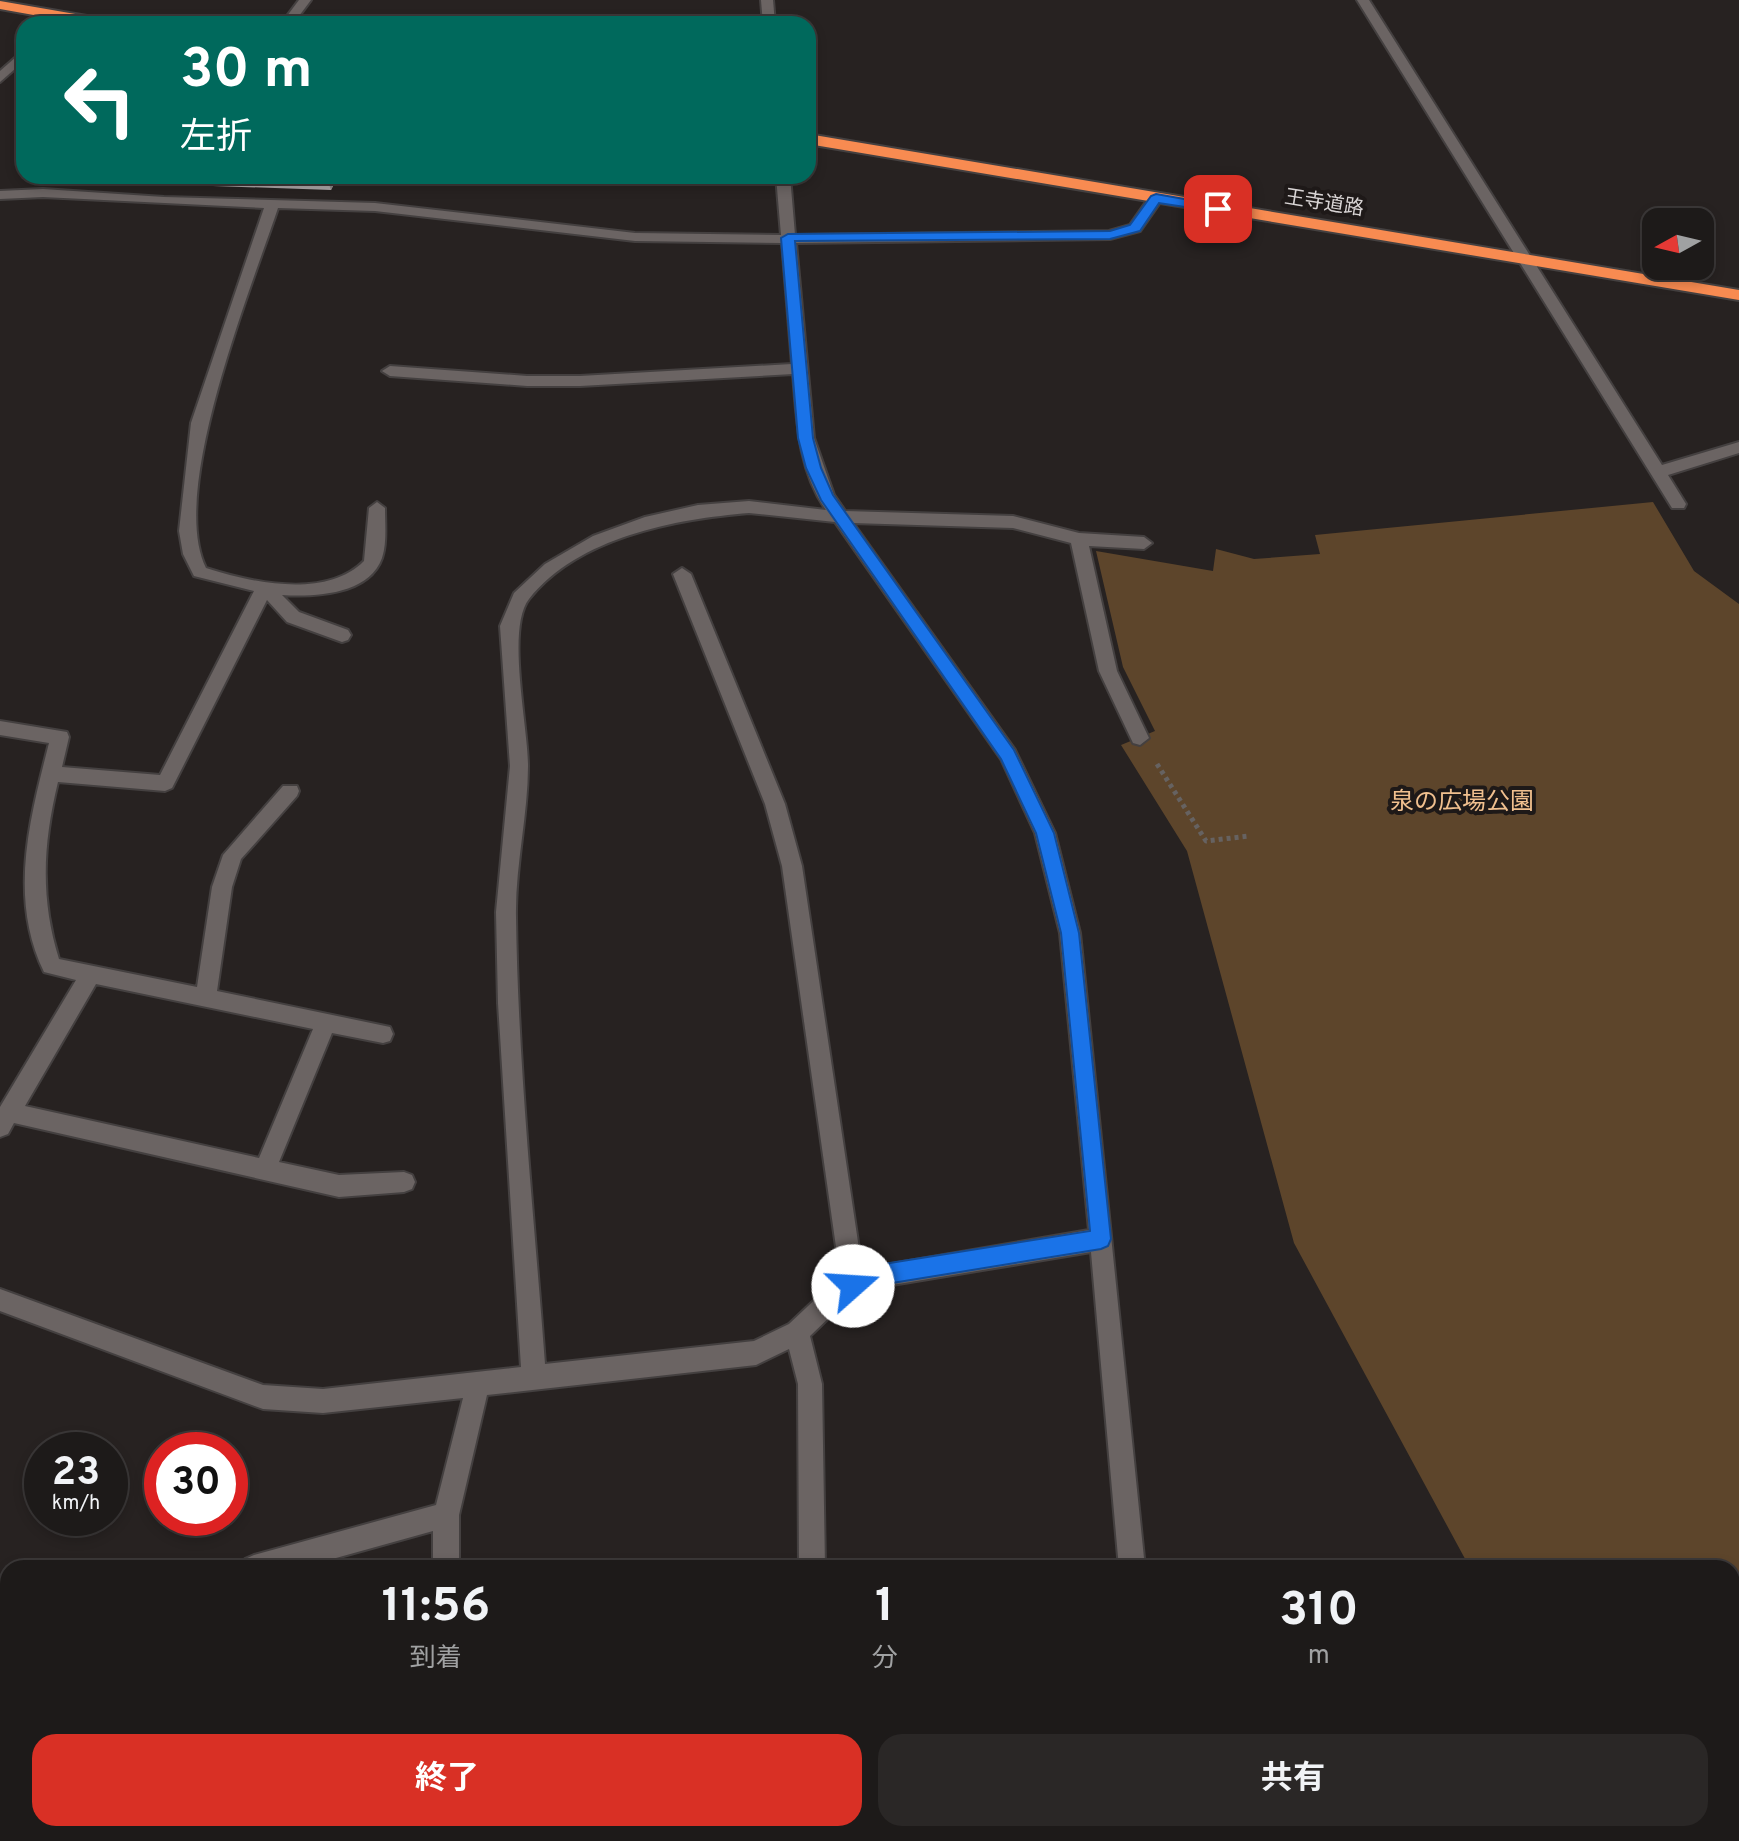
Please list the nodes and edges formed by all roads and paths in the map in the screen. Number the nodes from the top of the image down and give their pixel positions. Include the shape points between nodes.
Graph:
1 (1363, 0) edge
2 (0, 5) edge
3 (43, 16) edge
4 (16, 62) edge
5 (0, 78) edge
6 (816, 140) edge
7 (784, 184) edge
8 (0, 195) edge
9 (1156, 198) junction
10 (272, 205) junction
11 (788, 238) junction
12 (1524, 258) junction
13 (1739, 295) edge
14 (800, 369) junction
15 (390, 371) dead end
16 (1739, 447) edge
17 (1658, 472) junction
18 (1678, 504) dead end
19 (377, 508) dead end
20 (841, 517) junction
21 (1079, 539) junction
22 (1144, 543) dead end
23 (682, 574) dead end
24 (265, 587) junction
25 (342, 635) dead end
26 (0, 728) edge
27 (1140, 738) joint
28 (51, 774) junction
29 (290, 791) dead end
30 (1249, 836) dead end
31 (91, 974) junction
32 (206, 998) junction
33 (326, 1023) junction
34 (383, 1034) dead end
35 (5, 1120) edge
36 (265, 1169) junction
37 (404, 1182) dead end
38 (1101, 1239) junction
39 (853, 1286) junction
40 (0, 1300) edge
41 (797, 1332) junction
42 (534, 1378) junction
43 (478, 1384) junction
44 (446, 1515) junction
45 (283, 1560) edge
46 (446, 1560) edge
47 (812, 1560) edge
48 (1131, 1560) edge

1 - 12 street
2 - 3 highway
4 - 5 street
6 - 9 highway, 王寺道路
7 - 11 street
8 - 10 street
9 - 11 street via 1135,228 1110,235
9 - 12 highway, 王寺道路
10 - 11 street via 391,209 635,237
10 - 24 street via 199,423 187,531 200,572
11 - 14 street
12 - 13 highway, 王寺道路
12 - 17 street
14 - 15 street via 580,381
14 - 20 street via 814,468
16 - 17 street
17 - 18 street
19 - 24 street via 372,562 360,575 295,591
20 - 21 street via 1013,522
20 - 38 street via 1008,755 1045,833 1070,933
20 - 42 street via 749,507 651,521 599,540 551,568 520,597 509,626 519,766 506,912 508,1003
21 - 22 street
21 - 27 street via 1108,671
23 - 39 street via 775,804 792,866
24 - 25 street via 293,617
24 - 28 street via 165,783
26 - 28 street via 60,737
27 - 30 path via 1206,841
28 - 31 street via 31,885 39,933 51,966
29 - 32 street via 233,855 222,887
31 - 32 street
31 - 35 street
32 - 33 street
33 - 34 street
33 - 36 street
35 - 36 street
36 - 37 street via 339,1186
38 - 39 street via 871,1277
38 - 48 street
39 - 41 street
40 - 43 street via 263,1397 323,1401
41 - 42 street via 756,1353
41 - 47 street via 810,1384
42 - 43 street
43 - 44 street
44 - 45 street
44 - 46 street

